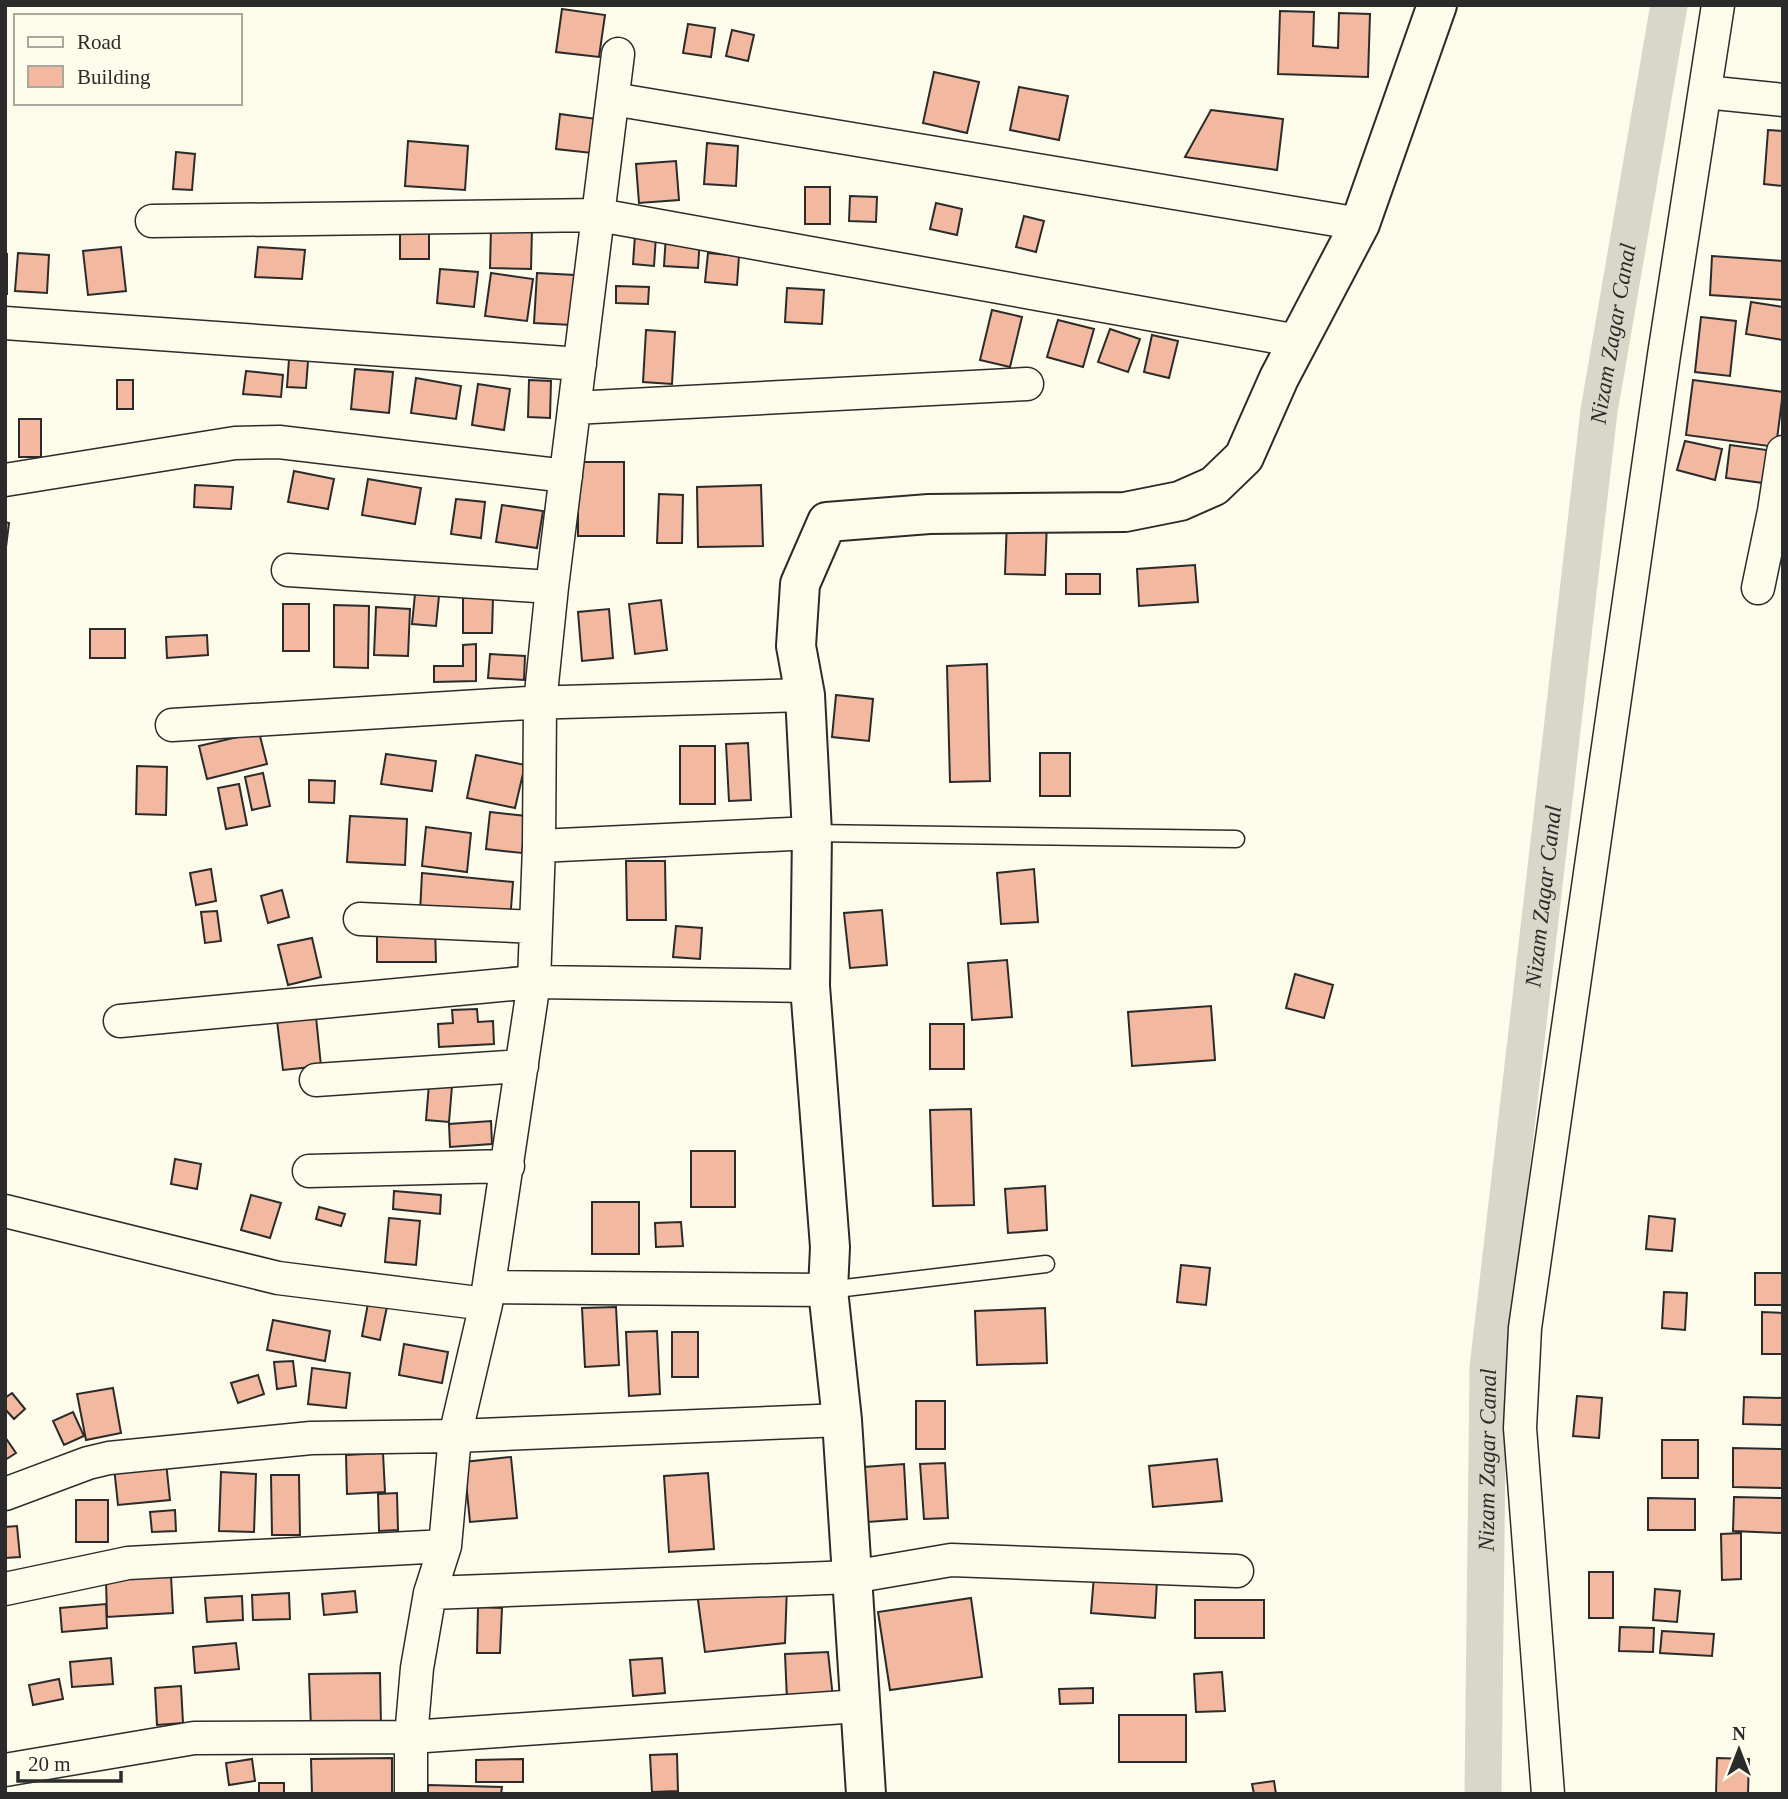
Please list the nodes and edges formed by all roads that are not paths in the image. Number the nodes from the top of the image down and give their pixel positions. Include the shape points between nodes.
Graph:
1 (1437, 5) edge
2 (1718, 5) edge
3 (618, 54) dead end
4 (1705, 92) junction
5 (612, 99) junction
6 (1783, 100) edge
7 (599, 215) junction
8 (152, 221) dead end
9 (1360, 224) junction
10 (5, 323) edge
11 (1298, 341) junction
12 (580, 364) junction
13 (1027, 384) dead end
14 (574, 408) junction
15 (1783, 452) edge
16 (566, 476) junction
17 (5, 480) edge
18 (288, 570) dead end
19 (552, 587) junction
20 (1758, 588) dead end
21 (804, 695) junction
22 (540, 703) junction
23 (172, 725) dead end
24 (812, 833) junction
25 (1236, 839) dead end
26 (539, 846) junction
27 (360, 919) dead end
28 (536, 927) junction
29 (534, 982) junction
30 (810, 986) junction
31 (120, 1021) dead end
32 (522, 1066) junction
33 (316, 1080) dead end
34 (508, 1166) junction
35 (309, 1171) dead end
36 (5, 1211) edge
37 (1046, 1264) dead end
38 (828, 1290) junction
39 (488, 1295) junction
40 (842, 1420) junction
41 (454, 1436) junction
42 (5, 1494) edge
43 (445, 1546) junction
44 (1237, 1571) dead end
45 (852, 1577) junction
46 (5, 1589) edge
47 (430, 1594) junction
48 (859, 1706) junction
49 (411, 1737) junction
50 (5, 1770) edge
51 (411, 1794) edge
52 (866, 1794) edge
53 (1548, 1794) edge

1 - 9 street
2 - 4 street
3 - 5 street
4 - 6 street
4 - 53 street via 1525,1328 1520,1428
5 - 7 street
5 - 9 street
7 - 8 street
7 - 11 street
7 - 12 street
9 - 11 street
10 - 12 street
11 - 21 street via 1244,457 1214,486 1180,501 1125,512 929,513 827,522 800,584 796,646
12 - 14 street
13 - 14 street
14 - 16 street
15 - 20 street
16 - 17 street via 279,442 235,443
16 - 19 street
18 - 19 street
19 - 22 street
21 - 22 street
21 - 24 street
22 - 23 street
22 - 26 street
24 - 25 lane
24 - 26 street
24 - 30 street
26 - 28 street
27 - 28 street
28 - 29 street
29 - 30 street
29 - 31 street
29 - 32 street
30 - 38 street via 830,1247
32 - 33 street
32 - 34 street
34 - 35 street
34 - 39 street
36 - 39 street via 278,1278
37 - 38 lane
38 - 39 street
38 - 40 street
39 - 41 street
40 - 41 street
40 - 45 street
41 - 42 street via 300,1438 109,1458
41 - 43 street
43 - 46 street via 128,1563
43 - 47 street
44 - 45 street via 951,1560
45 - 47 street
45 - 48 street
47 - 49 street
48 - 49 street
48 - 52 street
49 - 50 street via 194,1738
49 - 51 street

